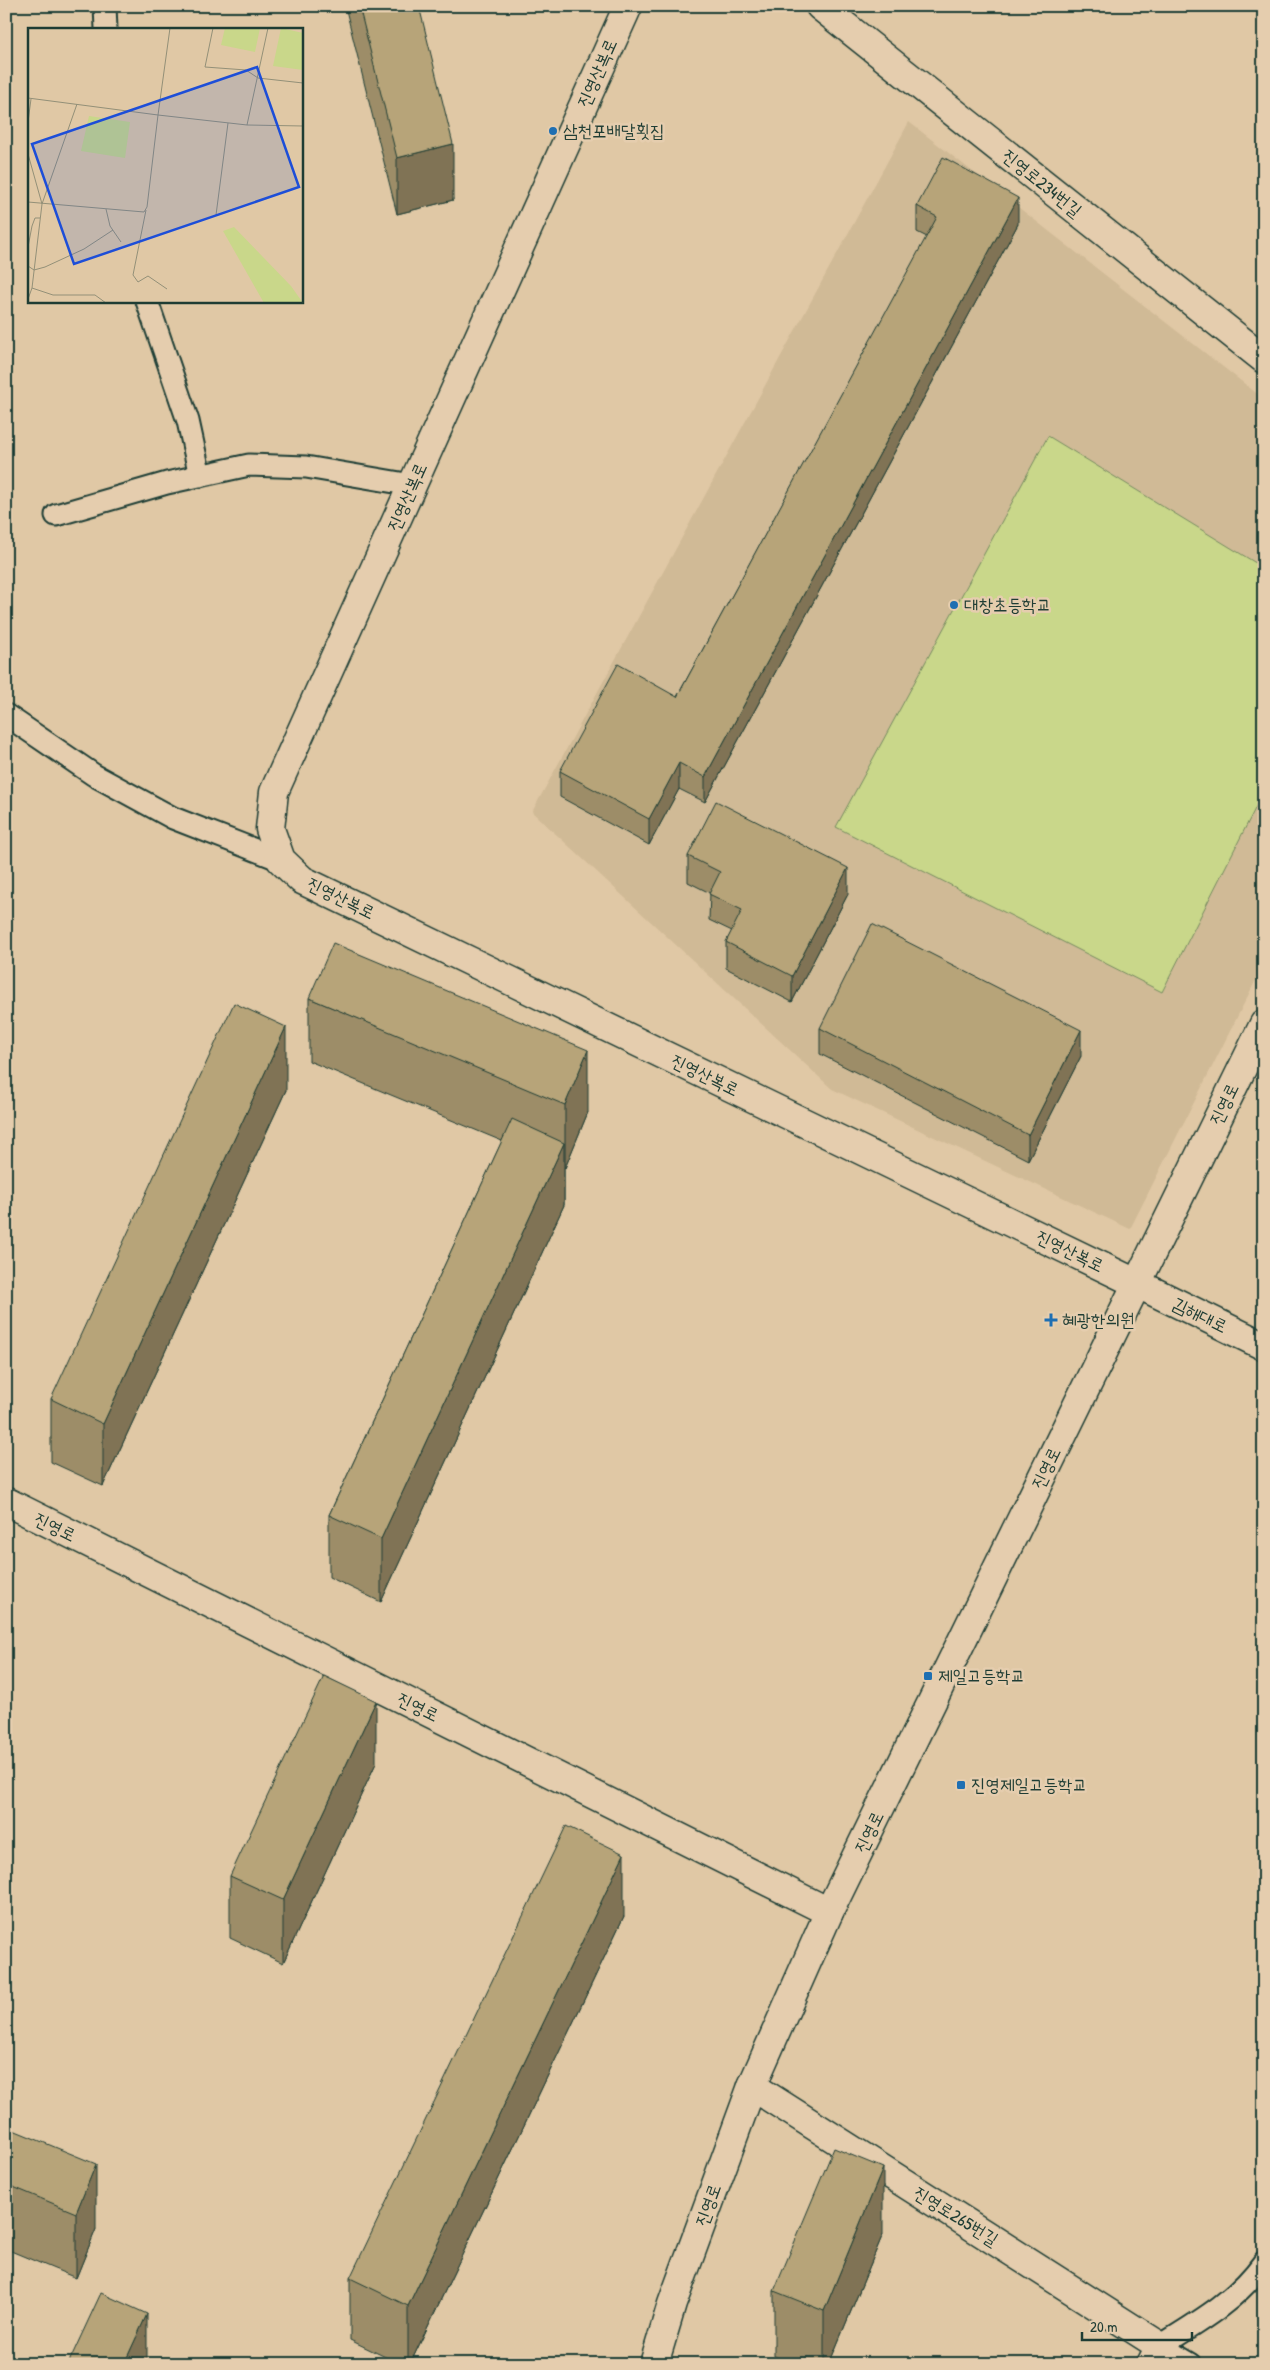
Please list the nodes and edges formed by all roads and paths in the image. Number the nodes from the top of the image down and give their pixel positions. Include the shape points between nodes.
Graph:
1 (105, 6) edge
2 (628, 6) edge
3 (820, 6) edge
4 (106, 28) edge
5 (147, 302) edge
6 (1264, 359) edge
7 (200, 476) junction
8 (412, 485) junction
9 (56, 515) dead end
10 (6, 715) edge
11 (281, 860) junction
12 (1264, 1024) edge
13 (1136, 1283) junction
14 (1264, 1346) edge
15 (6, 1502) edge
16 (830, 1912) junction
17 (752, 2086) junction
18 (1264, 2262) edge
19 (1156, 2355) edge
20 (654, 2364) edge
21 (1191, 2364) edge

1 - 4 lane
2 - 8 main road, 진영산복로
3 - 6 main road, 진영로234번길
5 - 7 lane via 188,421
7 - 8 lane via 249,465 306,467
7 - 9 lane
8 - 11 main road, 진영산복로 via 274,792 270,829
10 - 11 lane via 94,775 173,818
11 - 13 main road, 진영산복로 via 302,880
12 - 13 main road, 진영로
13 - 14 main road, 김해대로
13 - 16 main road, 진영로
15 - 16 main road, 진영로
16 - 17 main road, 진영로
17 - 19 main road, 진영로265번길
17 - 20 main road, 진영로 via 672,2304
18 - 19 lane via 1250,2281 1215,2312
19 - 21 lane

